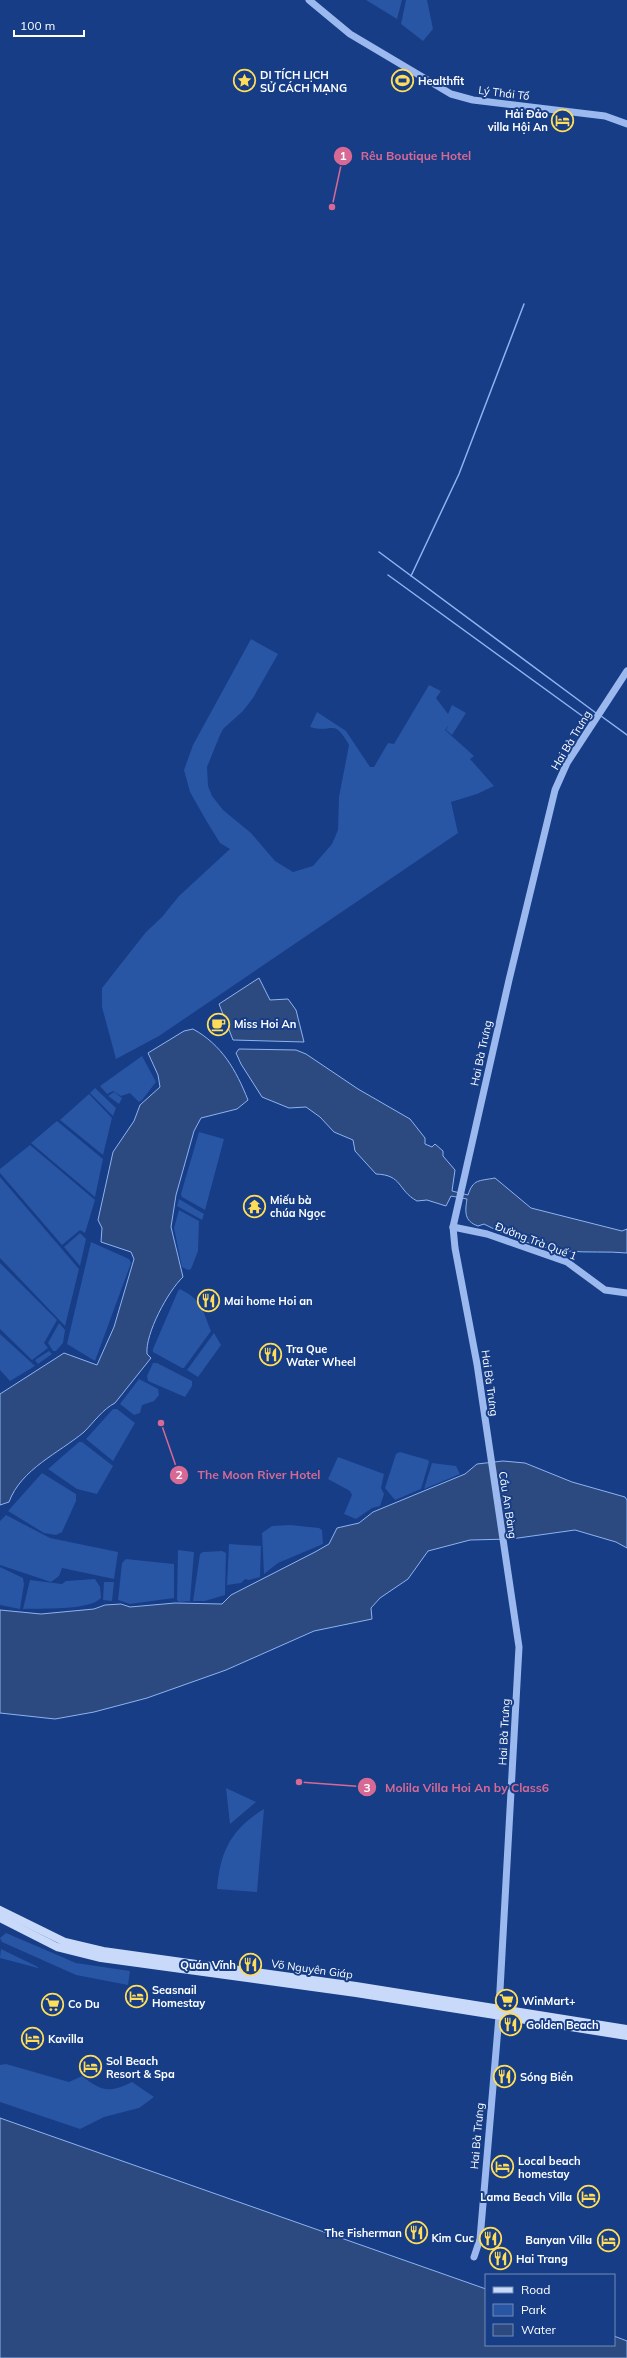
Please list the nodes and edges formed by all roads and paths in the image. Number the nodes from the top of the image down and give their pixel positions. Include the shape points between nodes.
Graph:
1 (309, 0) edge
2 (627, 124) edge
3 (627, 671) edge
4 (453, 1227) junction
5 (627, 1293) edge
6 (490, 1460) joint
7 (505, 1554) joint
8 (0, 1910) edge
9 (0, 1918) edge
10 (195, 1968) junction
11 (499, 2012) junction
12 (627, 2029) edge
13 (627, 2036) edge
14 (474, 2257) dead end

1 - 2 street, Lý Thái Tổ via 356,38 451,94 473,100 605,116
3 - 4 street, Hai Bà Trưng via 567,763 555,790
4 - 5 street, Đường Trà Quế 1 via 487,1234 567,1262 605,1290
4 - 6 street, Hai Bà Trưng via 476,1359
6 - 7 street, Cầu An Bàng
7 - 11 street, Hai Bà Trưng via 518,1635 519,1660
8 - 10 main road, Võ Nguyên Giáp via 81,1947
9 - 10 main road, Võ Nguyên Giáp via 57,1947 76,1953
10 - 11 main road, Võ Nguyên Giáp
11 - 12 main road, Võ Nguyên Giáp
11 - 13 main road, Võ Nguyên Giáp
11 - 14 street, Hai Bà Trưng via 480,2239

